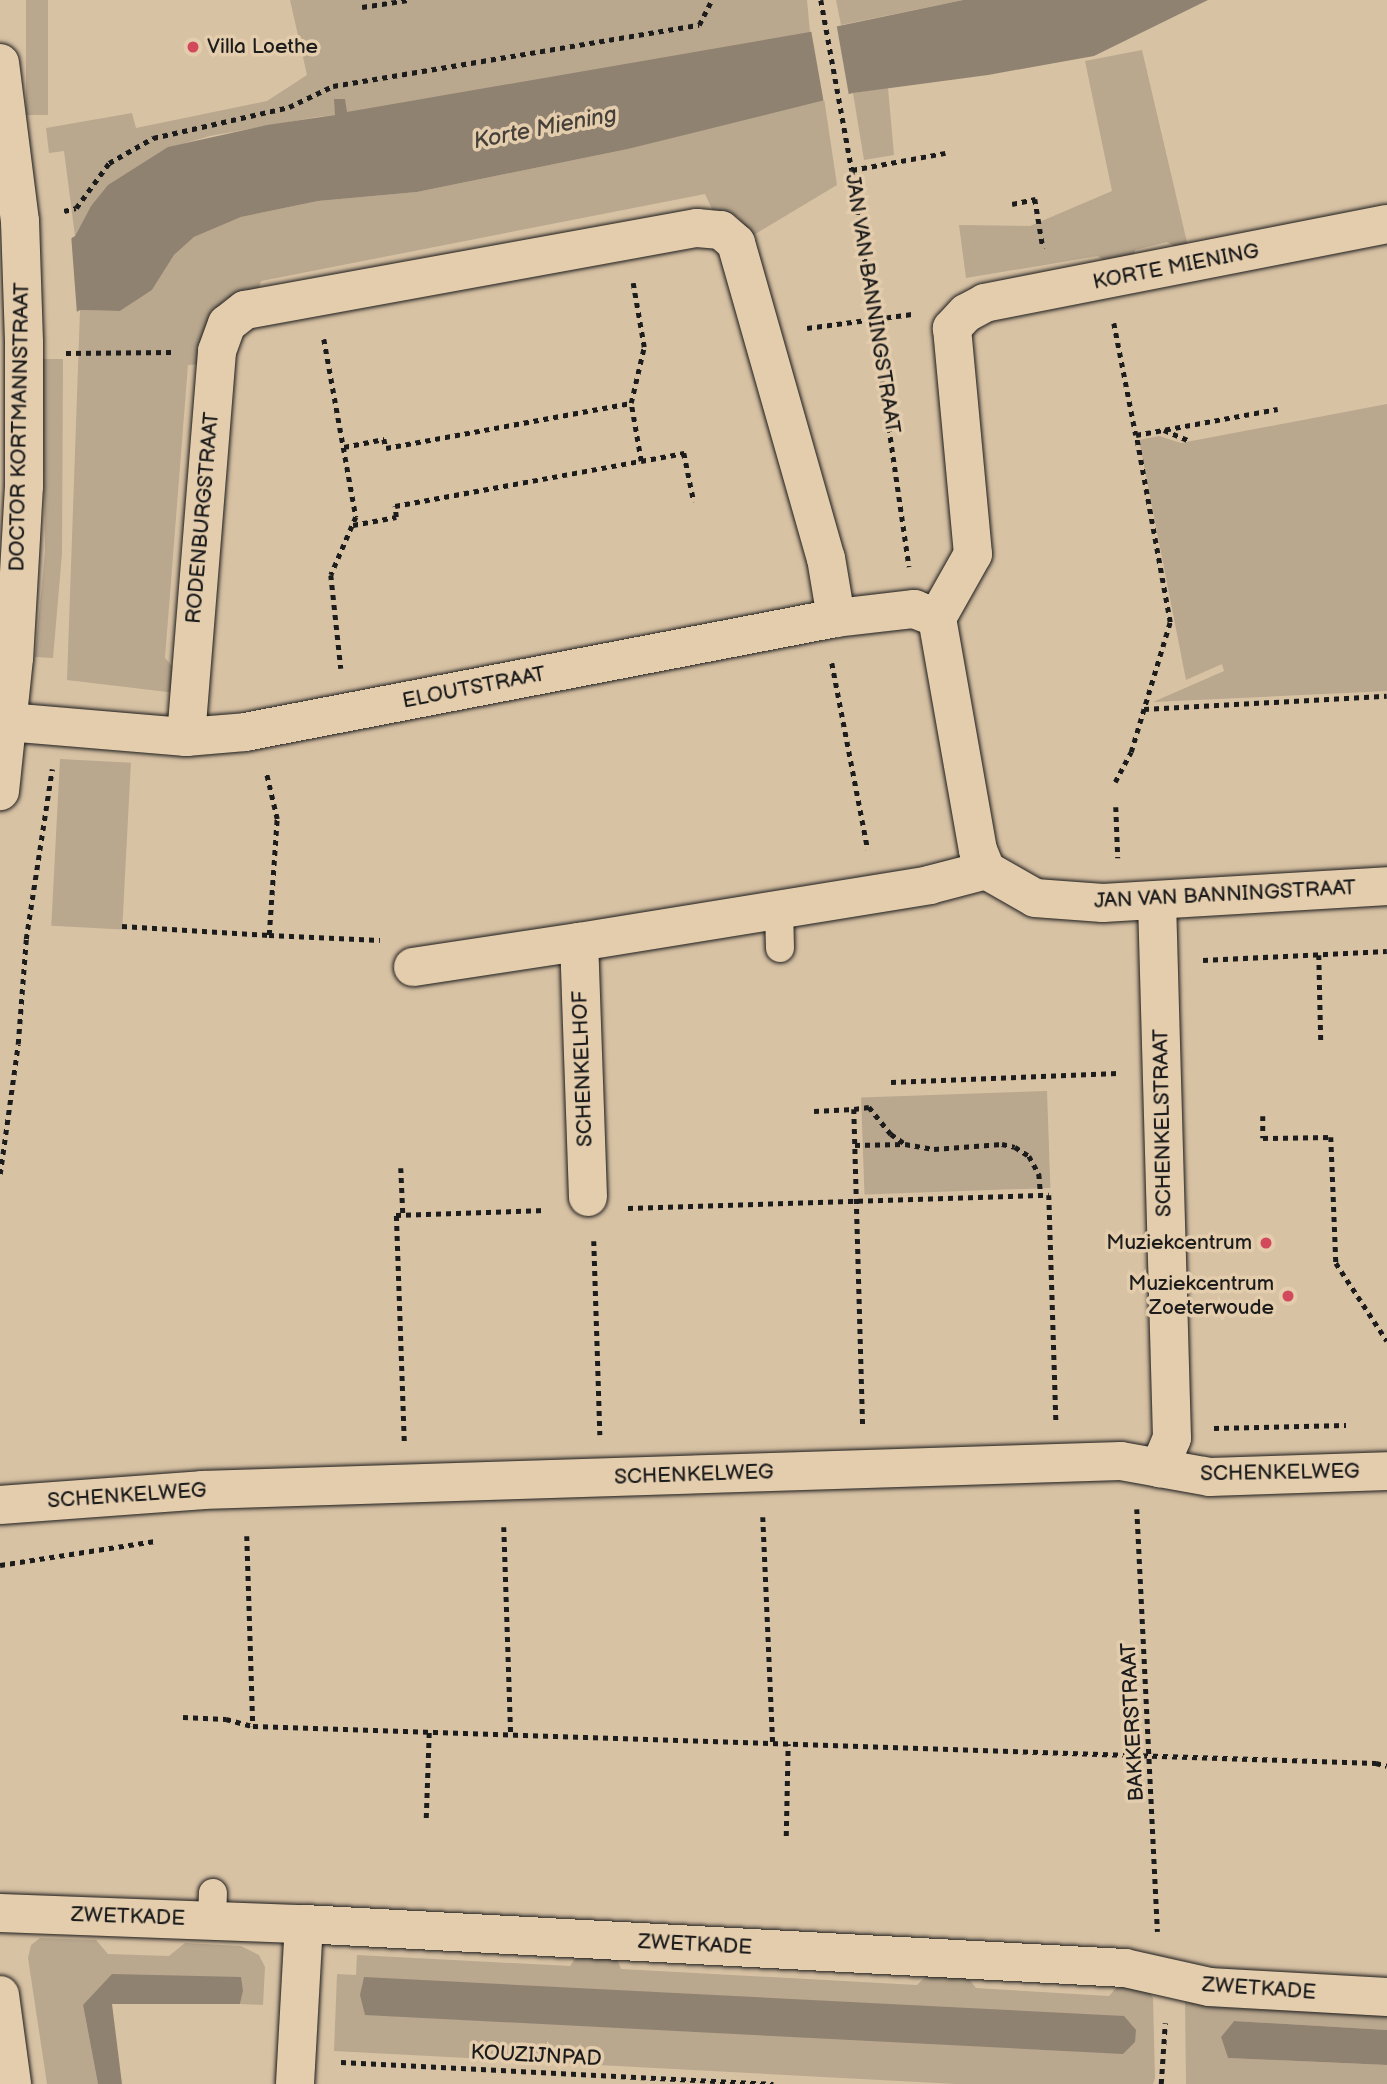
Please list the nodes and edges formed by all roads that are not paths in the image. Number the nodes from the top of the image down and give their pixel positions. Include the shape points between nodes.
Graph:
1 (0, 63) edge
2 (6, 147) edge
3 (1387, 224) edge
4 (925, 614) junction
5 (830, 619) junction
6 (7, 722) junction
7 (186, 737) junction
8 (0, 791) edge
9 (986, 870) junction
10 (1387, 886) edge
11 (1157, 901) junction
12 (779, 908) junction
13 (579, 942) junction
14 (780, 948) dead end
15 (422, 966) road end
16 (590, 1203) road end
17 (1159, 1468) junction
18 (1387, 1471) edge
19 (0, 1505) edge
20 (0, 1913) edge
21 (304, 1924) junction
22 (0, 1995) edge
23 (1387, 1997) edge
24 (296, 2072) edge
25 (12, 2084) edge

1 - 2 street, DOCTOR KORTMANNSTRAAT
2 - 6 street, DOCTOR KORTMANNSTRAAT via 21,235 24,348 24,486
3 - 4 street, KORTE MIENING via 985,303 966,313 952,328 973,554
4 - 5 street, ELOUTSTRAAT
4 - 9 street
5 - 7 street, ELOUTSTRAAT via 256,730
5 - 7 street, RODENBURGSTRAAT via 826,558 736,243 721,230 697,228 317,296 245,310 227,324 216,351
6 - 7 street, ELOUTSTRAAT
6 - 8 street, DOCTOR KORTMANNSTRAAT
9 - 11 street, JAN VAN BANNINGSTRAAT via 1035,898
9 - 12 street via 929,885
10 - 11 street, JAN VAN BANNINGSTRAAT
11 - 17 street, SCHENKELSTRAAT via 1172,1429
12 - 13 street
12 - 14 lane
13 - 15 street
13 - 16 street, SCHENKELHOF
17 - 18 street, SCHENKELWEG via 1210,1477
17 - 19 street, SCHENKELWEG via 1121,1461 202,1490
20 - 21 street, ZWETKADE via 213,1907
21 - 23 street, ZWETKADE via 1125,1968 1209,1987
21 - 24 street
22 - 25 street

